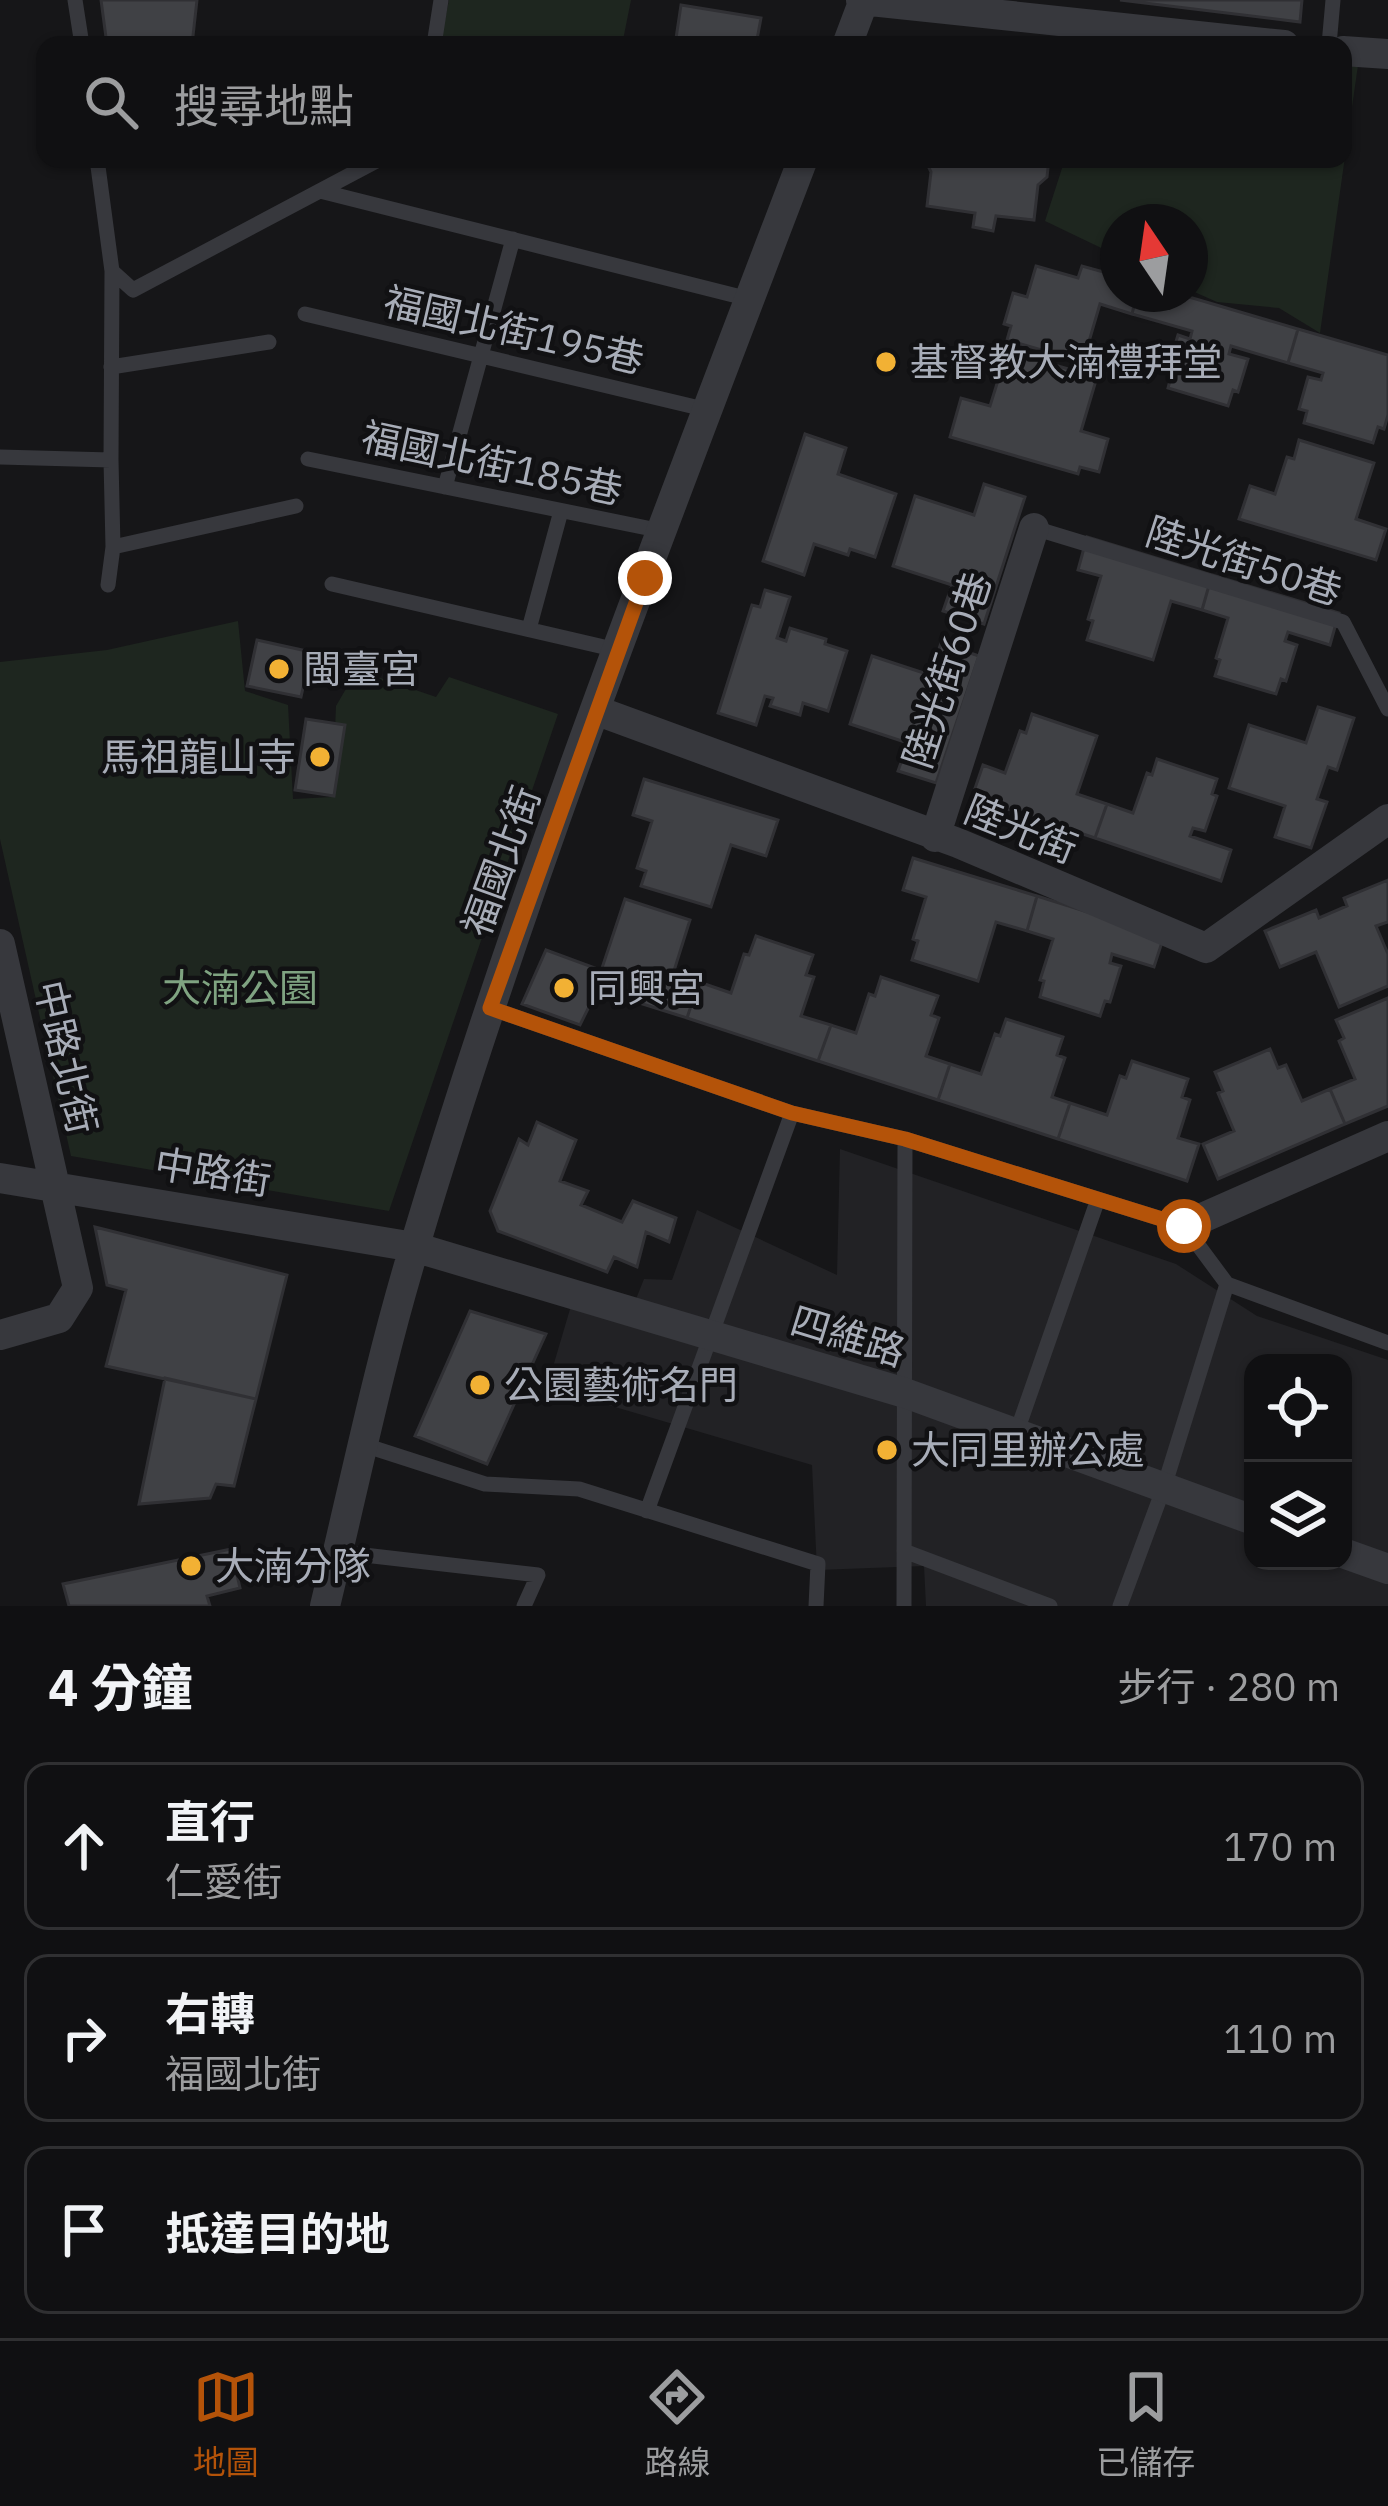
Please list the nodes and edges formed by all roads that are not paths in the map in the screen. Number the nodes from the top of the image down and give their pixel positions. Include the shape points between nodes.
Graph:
1 (76, 0) edge
2 (442, 0) edge
3 (863, 0) edge
4 (1333, 0) edge
5 (81, 36) edge
6 (436, 36) edge
7 (850, 36) edge
8 (1200, 36) edge
9 (1330, 36) edge
10 (1352, 52) edge
11 (1388, 54) edge
12 (98, 168) edge
13 (363, 168) edge
14 (800, 168) edge
15 (320, 190) junction
16 (513, 239) junction
17 (112, 272) junction
18 (749, 299) junction
19 (305, 314) dead end
20 (268, 342) dead end
21 (482, 357) junction
22 (111, 367) junction
23 (708, 410) junction
24 (0, 457) edge
25 (308, 459) dead end
26 (111, 460) junction
27 (445, 487) junction
28 (296, 506) dead end
29 (560, 511) junction
30 (1034, 528) joint
31 (662, 531) junction
32 (113, 547) junction
33 (332, 584) dead end
34 (108, 585) dead end
35 (529, 629) junction
36 (617, 650) junction
37 (595, 710) junction
38 (1388, 710) edge
39 (1388, 819) edge
40 (935, 837) junction
41 (0, 944) edge
42 (490, 1008) junction
43 (792, 1113) junction
44 (1388, 1136) edge
45 (905, 1139) junction
46 (0, 1178) edge
47 (56, 1187) junction
48 (1098, 1199) junction
49 (1184, 1226) junction
50 (414, 1247) junction
51 (1227, 1284) junction
52 (0, 1335) edge
53 (709, 1335) junction
54 (1388, 1342) edge
55 (905, 1393) junction
56 (1016, 1434) junction
57 (364, 1445) junction
58 (1164, 1487) junction
59 (647, 1510) junction
60 (1244, 1517) edge
61 (904, 1551) junction
62 (338, 1552) junction
63 (1352, 1555) edge
64 (1388, 1569) edge
65 (325, 1606) edge
66 (524, 1606) edge
67 (816, 1606) edge
68 (904, 1606) edge
69 (1050, 1606) edge
70 (1120, 1606) edge

1 - 5 lane
2 - 6 lane
3 - 7 street
3 - 8 street
4 - 9 lane
10 - 11 street
12 - 17 lane
13 - 15 lane
14 - 18 street, 福國北街
15 - 16 lane
15 - 17 lane via 133,290
16 - 18 lane
16 - 21 lane
17 - 22 lane
18 - 23 street, 福國北街
19 - 21 lane, 福國北街195巷
20 - 22 lane
21 - 23 lane, 福國北街195巷
21 - 27 lane
22 - 26 lane
23 - 31 street, 福國北街
24 - 26 lane
25 - 27 lane, 福國北街185巷
26 - 32 lane
27 - 29 lane, 福國北街185巷
28 - 32 lane
29 - 31 lane, 福國北街185巷
29 - 35 lane
30 - 38 lane, 陸光街50巷 via 1343,622
30 - 40 street, 陸光街60巷
31 - 36 street, 福國北街
32 - 34 lane
33 - 35 lane
35 - 36 lane
36 - 37 street, 福國北街
37 - 40 street, 陸光街
37 - 42 street, 福國北街
39 - 40 street, 陸光街 via 1206,948
41 - 47 street, 中路北街
42 - 43 lane
42 - 50 street, 福國北街
43 - 45 lane
43 - 53 lane
44 - 49 street
45 - 48 lane
45 - 55 lane
46 - 47 street, 中路街
47 - 50 street, 中路街
47 - 52 street, 中路北街 via 78,1288 58,1318
48 - 49 lane
48 - 56 lane
49 - 51 lane
50 - 53 street, 四維路
50 - 57 street, 福國北街
51 - 54 lane
51 - 58 lane
53 - 55 street, 四維路
53 - 59 lane
55 - 56 street, 四維路
55 - 61 lane
56 - 58 street, 四維路
57 - 59 lane via 485,1484 579,1489
57 - 62 street, 福國北街
58 - 60 street, 四維路
58 - 70 lane
59 - 67 lane via 818,1564
61 - 68 lane
61 - 69 lane
62 - 65 street, 福國北街
62 - 66 lane via 538,1575
63 - 64 street

